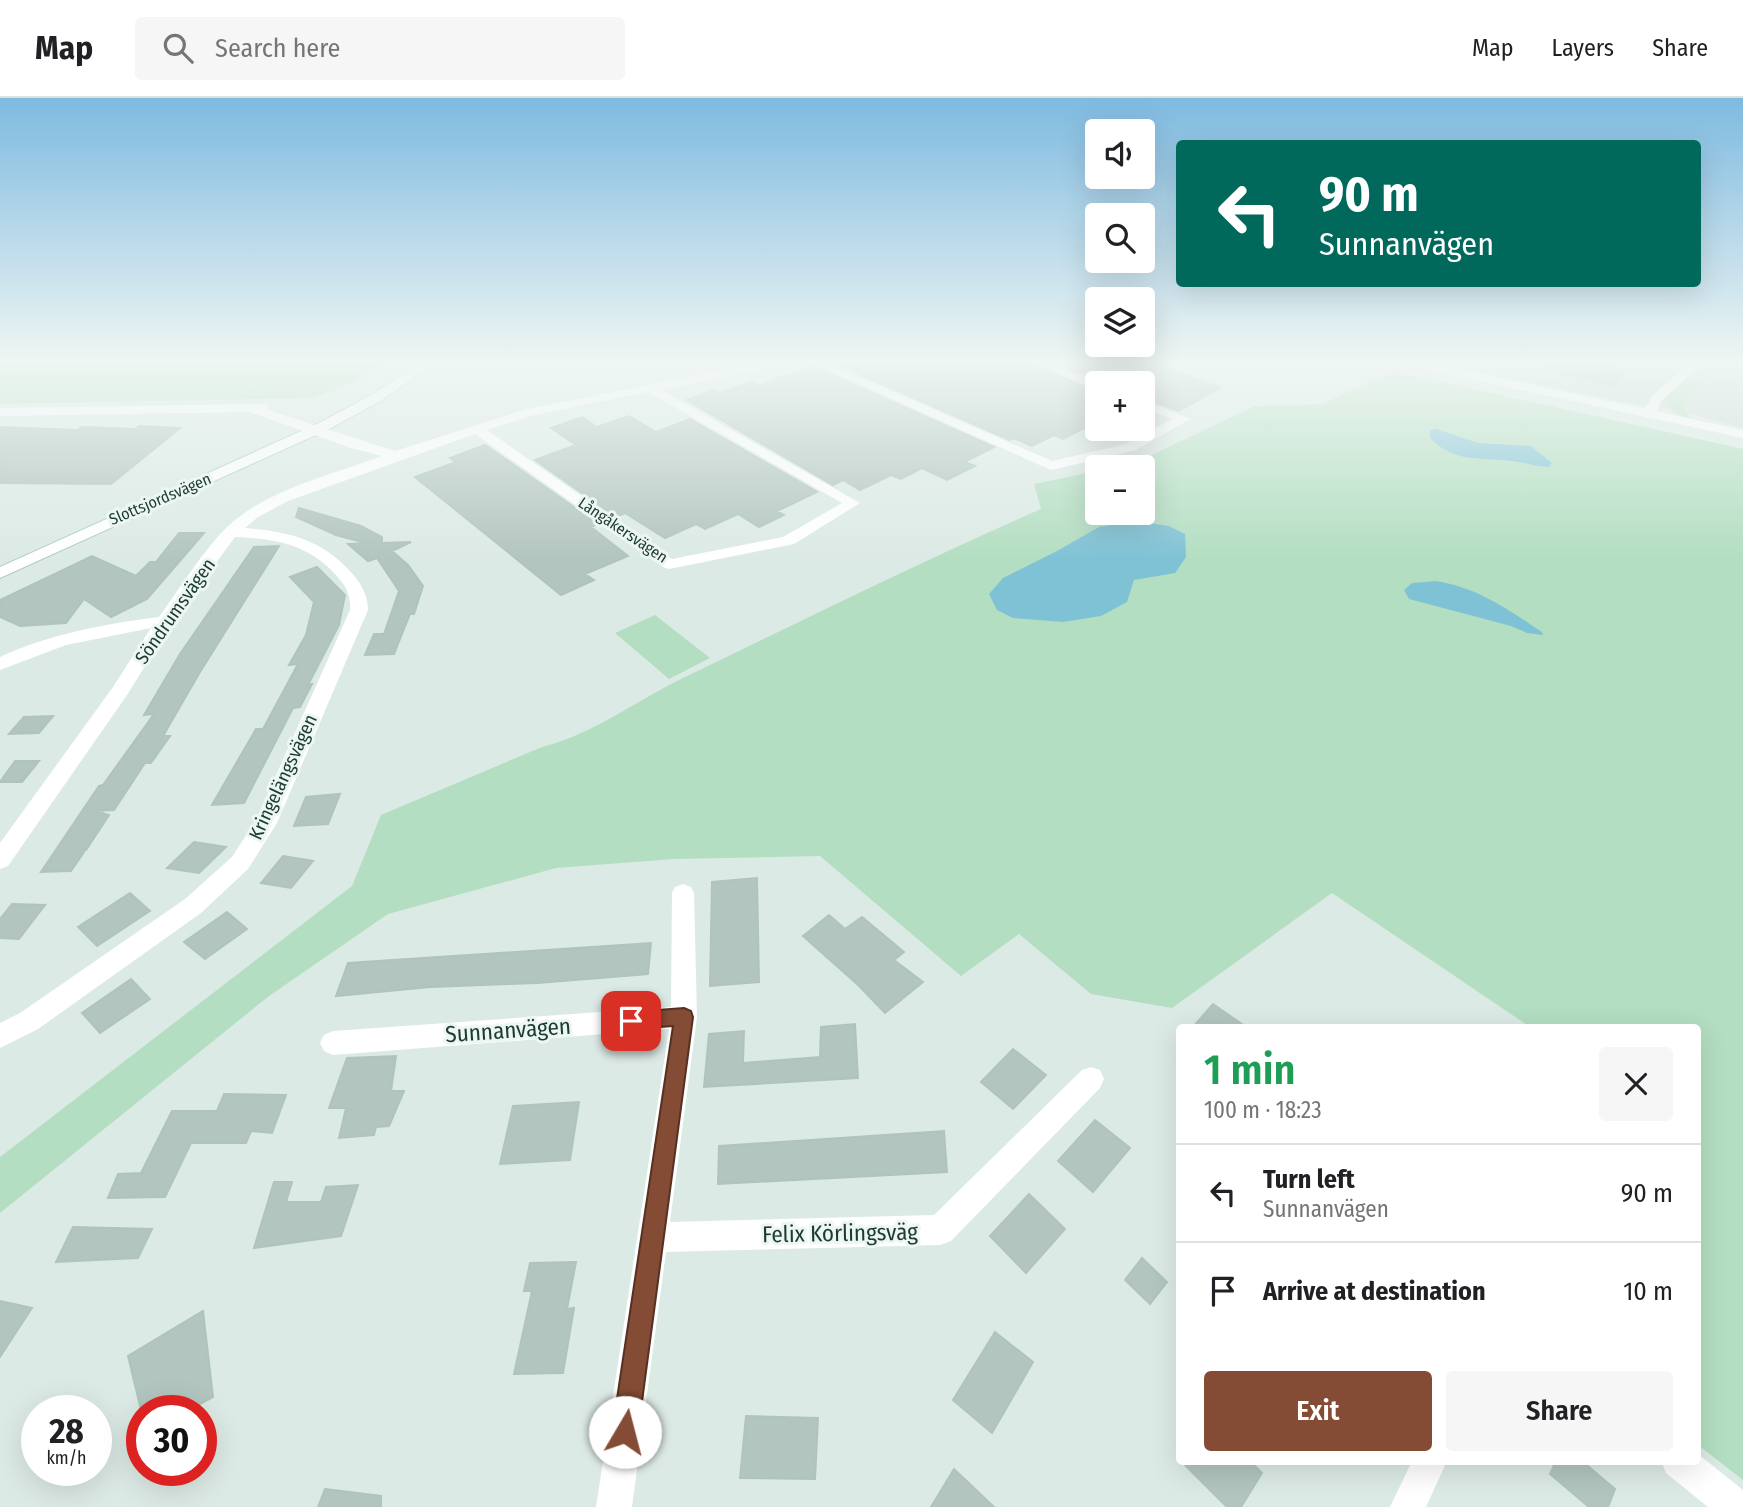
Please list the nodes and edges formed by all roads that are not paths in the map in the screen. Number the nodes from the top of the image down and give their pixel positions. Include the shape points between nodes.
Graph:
1 (289, 429) edge
2 (308, 429) edge
3 (327, 429) edge
4 (477, 429) joint
5 (721, 429) edge
6 (967, 429) edge
7 (1718, 429) edge
8 (1743, 434) edge
9 (1142, 441) edge
10 (395, 456) junction
11 (231, 532) junction
12 (0, 556) edge
13 (0, 573) edge
14 (164, 621) junction
15 (0, 664) edge
16 (0, 860) edge
17 (683, 893) dead end
18 (684, 1017) junction
19 (0, 1036) edge
20 (333, 1043) dead end
21 (1091, 1079) dead end
22 (653, 1237) junction
23 (1428, 1465) edge
24 (1683, 1465) edge
25 (614, 1507) edge
26 (1408, 1507) edge
27 (1736, 1507) edge

1 - 12 street, Slottsjordsvägen
2 - 13 street, Slottsjordsvägen
3 - 10 street via 356,445
4 - 5 street, Långåkersvägen via 669,564 788,541 853,503
4 - 10 street, Söndrumsvägen
6 - 9 street via 1051,466
7 - 8 street
10 - 11 street, Söndrumsvägen via 283,498
11 - 14 street, Söndrumsvägen
11 - 19 street, Kringelängsvägen via 276,535 317,548 337,565 360,599 266,822 240,863 193,906 29,1021
14 - 15 street via 57,641
14 - 16 street, Söndrumsvägen
17 - 18 street
18 - 20 street, Sunnanvägen
18 - 22 street
21 - 22 street, Felix Körlingsväg via 940,1230
22 - 25 street
23 - 26 street
24 - 27 street

